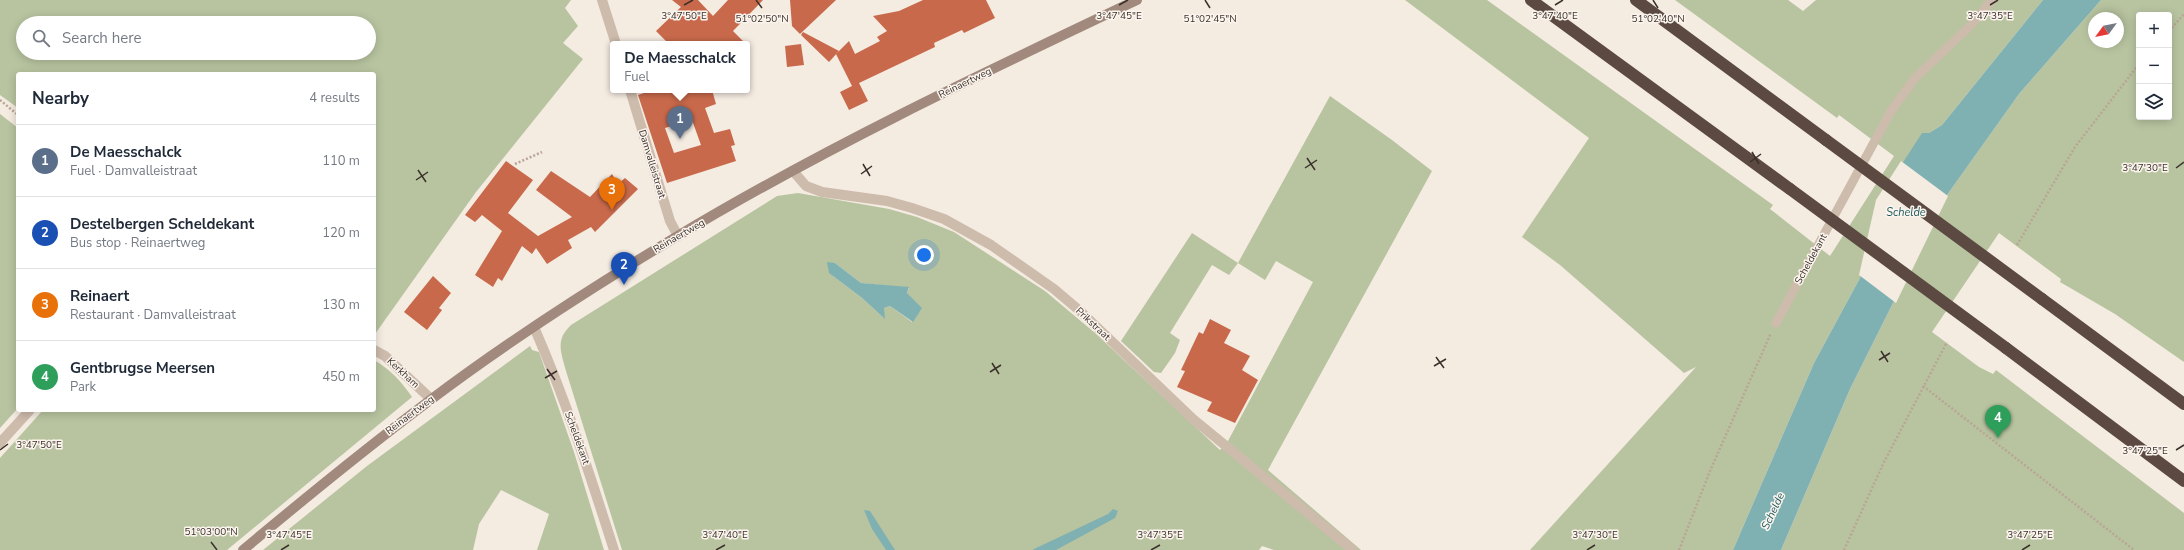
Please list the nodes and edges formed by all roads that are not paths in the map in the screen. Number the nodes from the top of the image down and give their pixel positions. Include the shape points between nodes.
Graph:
1 (602, 0) edge
2 (1137, 0) edge
3 (1531, 0) edge
4 (1636, 0) edge
5 (1992, 0) edge
6 (615, 41) edge
7 (631, 93) edge
8 (793, 171) junction
9 (678, 236) junction
10 (1776, 323) road end
11 (534, 328) junction
12 (376, 351) edge
13 (431, 399) junction
14 (2184, 404) edge
15 (28, 412) edge
16 (0, 443) edge
17 (2184, 481) edge
18 (243, 550) edge
19 (614, 550) edge
20 (1354, 550) edge

1 - 6 street
2 - 8 main road, Reinaertweg via 954,88
3 - 17 highway, bridge
4 - 14 highway, bridge
5 - 10 lane, Scheldekant via 1970,26 1915,78 1891,111
7 - 9 street, Damvalleistraat via 670,220
8 - 9 main road, Reinaertweg
8 - 20 street, Prikstraat via 806,186 822,192 887,201 912,208 944,219 991,245 1054,289 1194,419
9 - 11 main road, Reinaertweg
11 - 13 main road, Reinaertweg
11 - 19 street, Scheldekant via 587,464
12 - 13 street, Kerkham via 385,356
13 - 18 main road, Reinaertweg via 343,467
15 - 16 street

